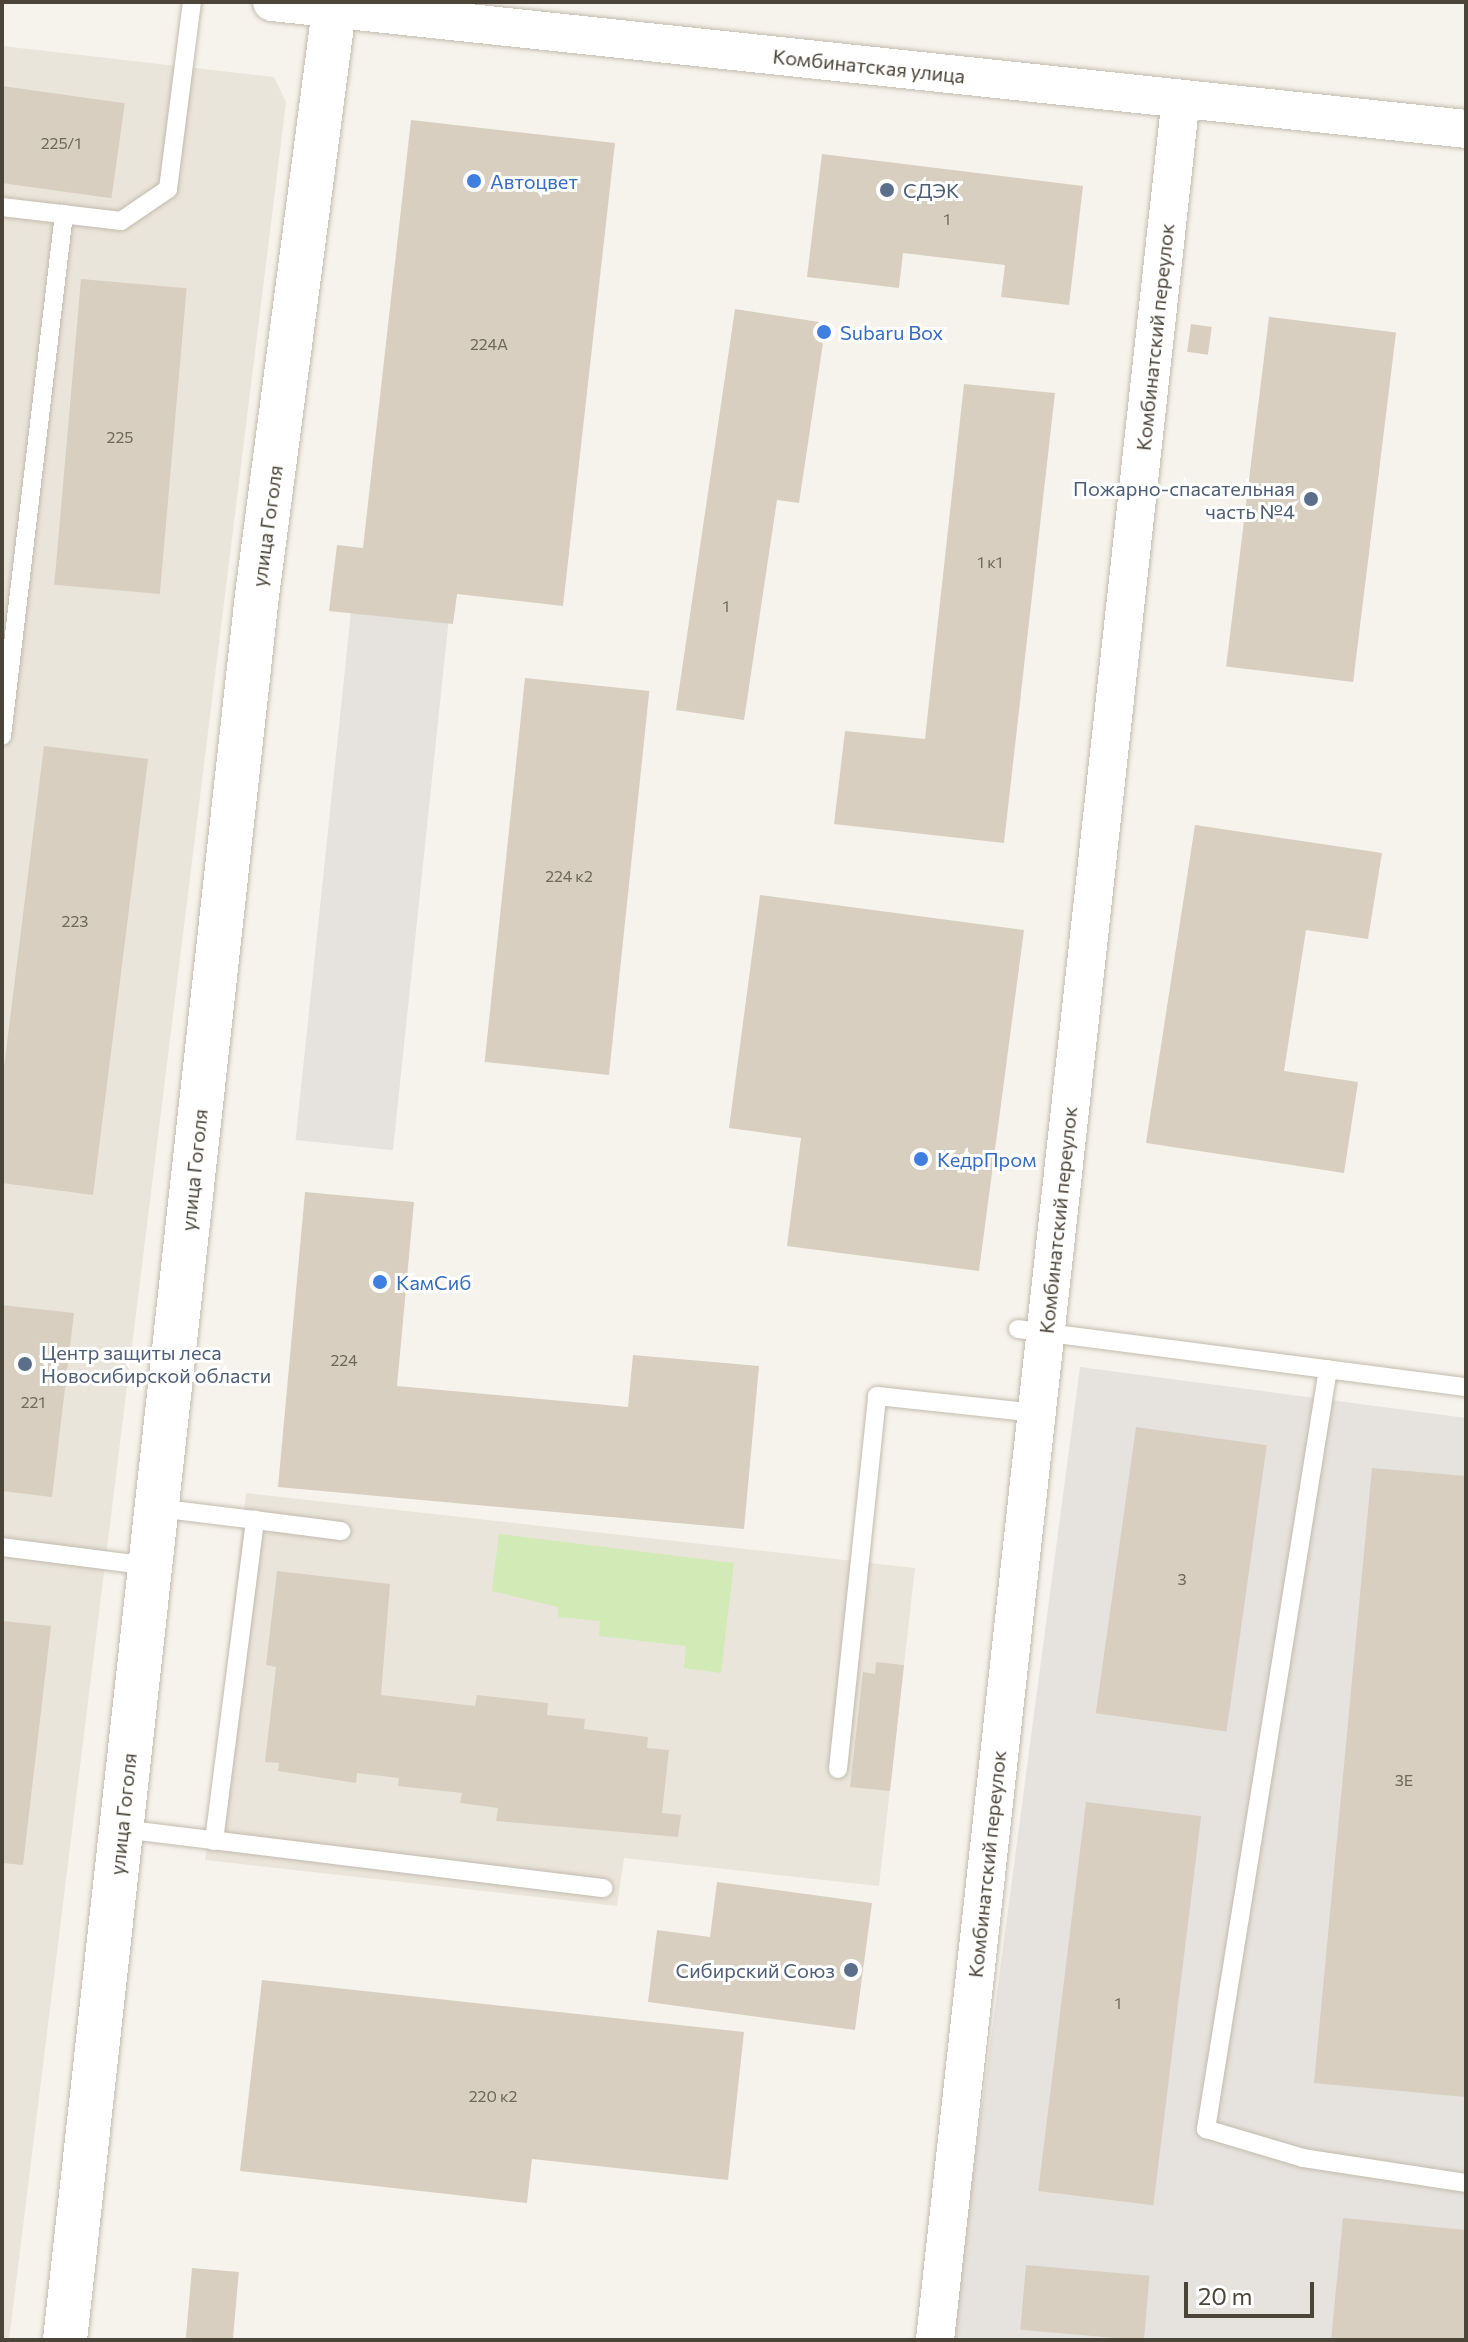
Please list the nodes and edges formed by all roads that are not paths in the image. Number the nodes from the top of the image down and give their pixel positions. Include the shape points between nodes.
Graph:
1 (192, 2) edge
2 (272, 2) edge
3 (335, 5) edge
4 (1181, 99) junction
5 (1466, 129) edge
6 (2, 207) edge
7 (64, 214) junction
8 (2, 736) edge
9 (1032, 1331) junction
10 (1328, 1369) junction
11 (1466, 1387) edge
12 (1037, 1413) junction
13 (157, 1508) junction
14 (255, 1520) junction
15 (341, 1531) dead end
16 (2, 1547) edge
17 (151, 1566) junction
18 (838, 1769) dead end
19 (122, 1829) junction
20 (214, 1841) junction
21 (603, 1888) dead end
22 (1466, 2183) edge
23 (65, 2340) edge
24 (935, 2340) edge

1 - 7 lane via 168,189 121,221
2 - 3 street, Комбинатская улица
3 - 4 street, Комбинатская улица
3 - 13 street, улица Гоголя via 256,603
4 - 5 street, Комбинатская улица
4 - 9 street, Комбинатский переулок
6 - 7 lane
7 - 8 lane
9 - 10 lane
9 - 12 street, Комбинатский переулок
10 - 11 lane
10 - 22 lane via 1206,2129 1303,2158
12 - 18 lane via 877,1396
12 - 24 street, Комбинатский переулок
13 - 14 lane
13 - 17 street, улица Гоголя
14 - 15 lane
14 - 20 lane
16 - 17 lane
17 - 19 street, улица Гоголя
19 - 20 lane
19 - 23 street, улица Гоголя
20 - 21 lane

